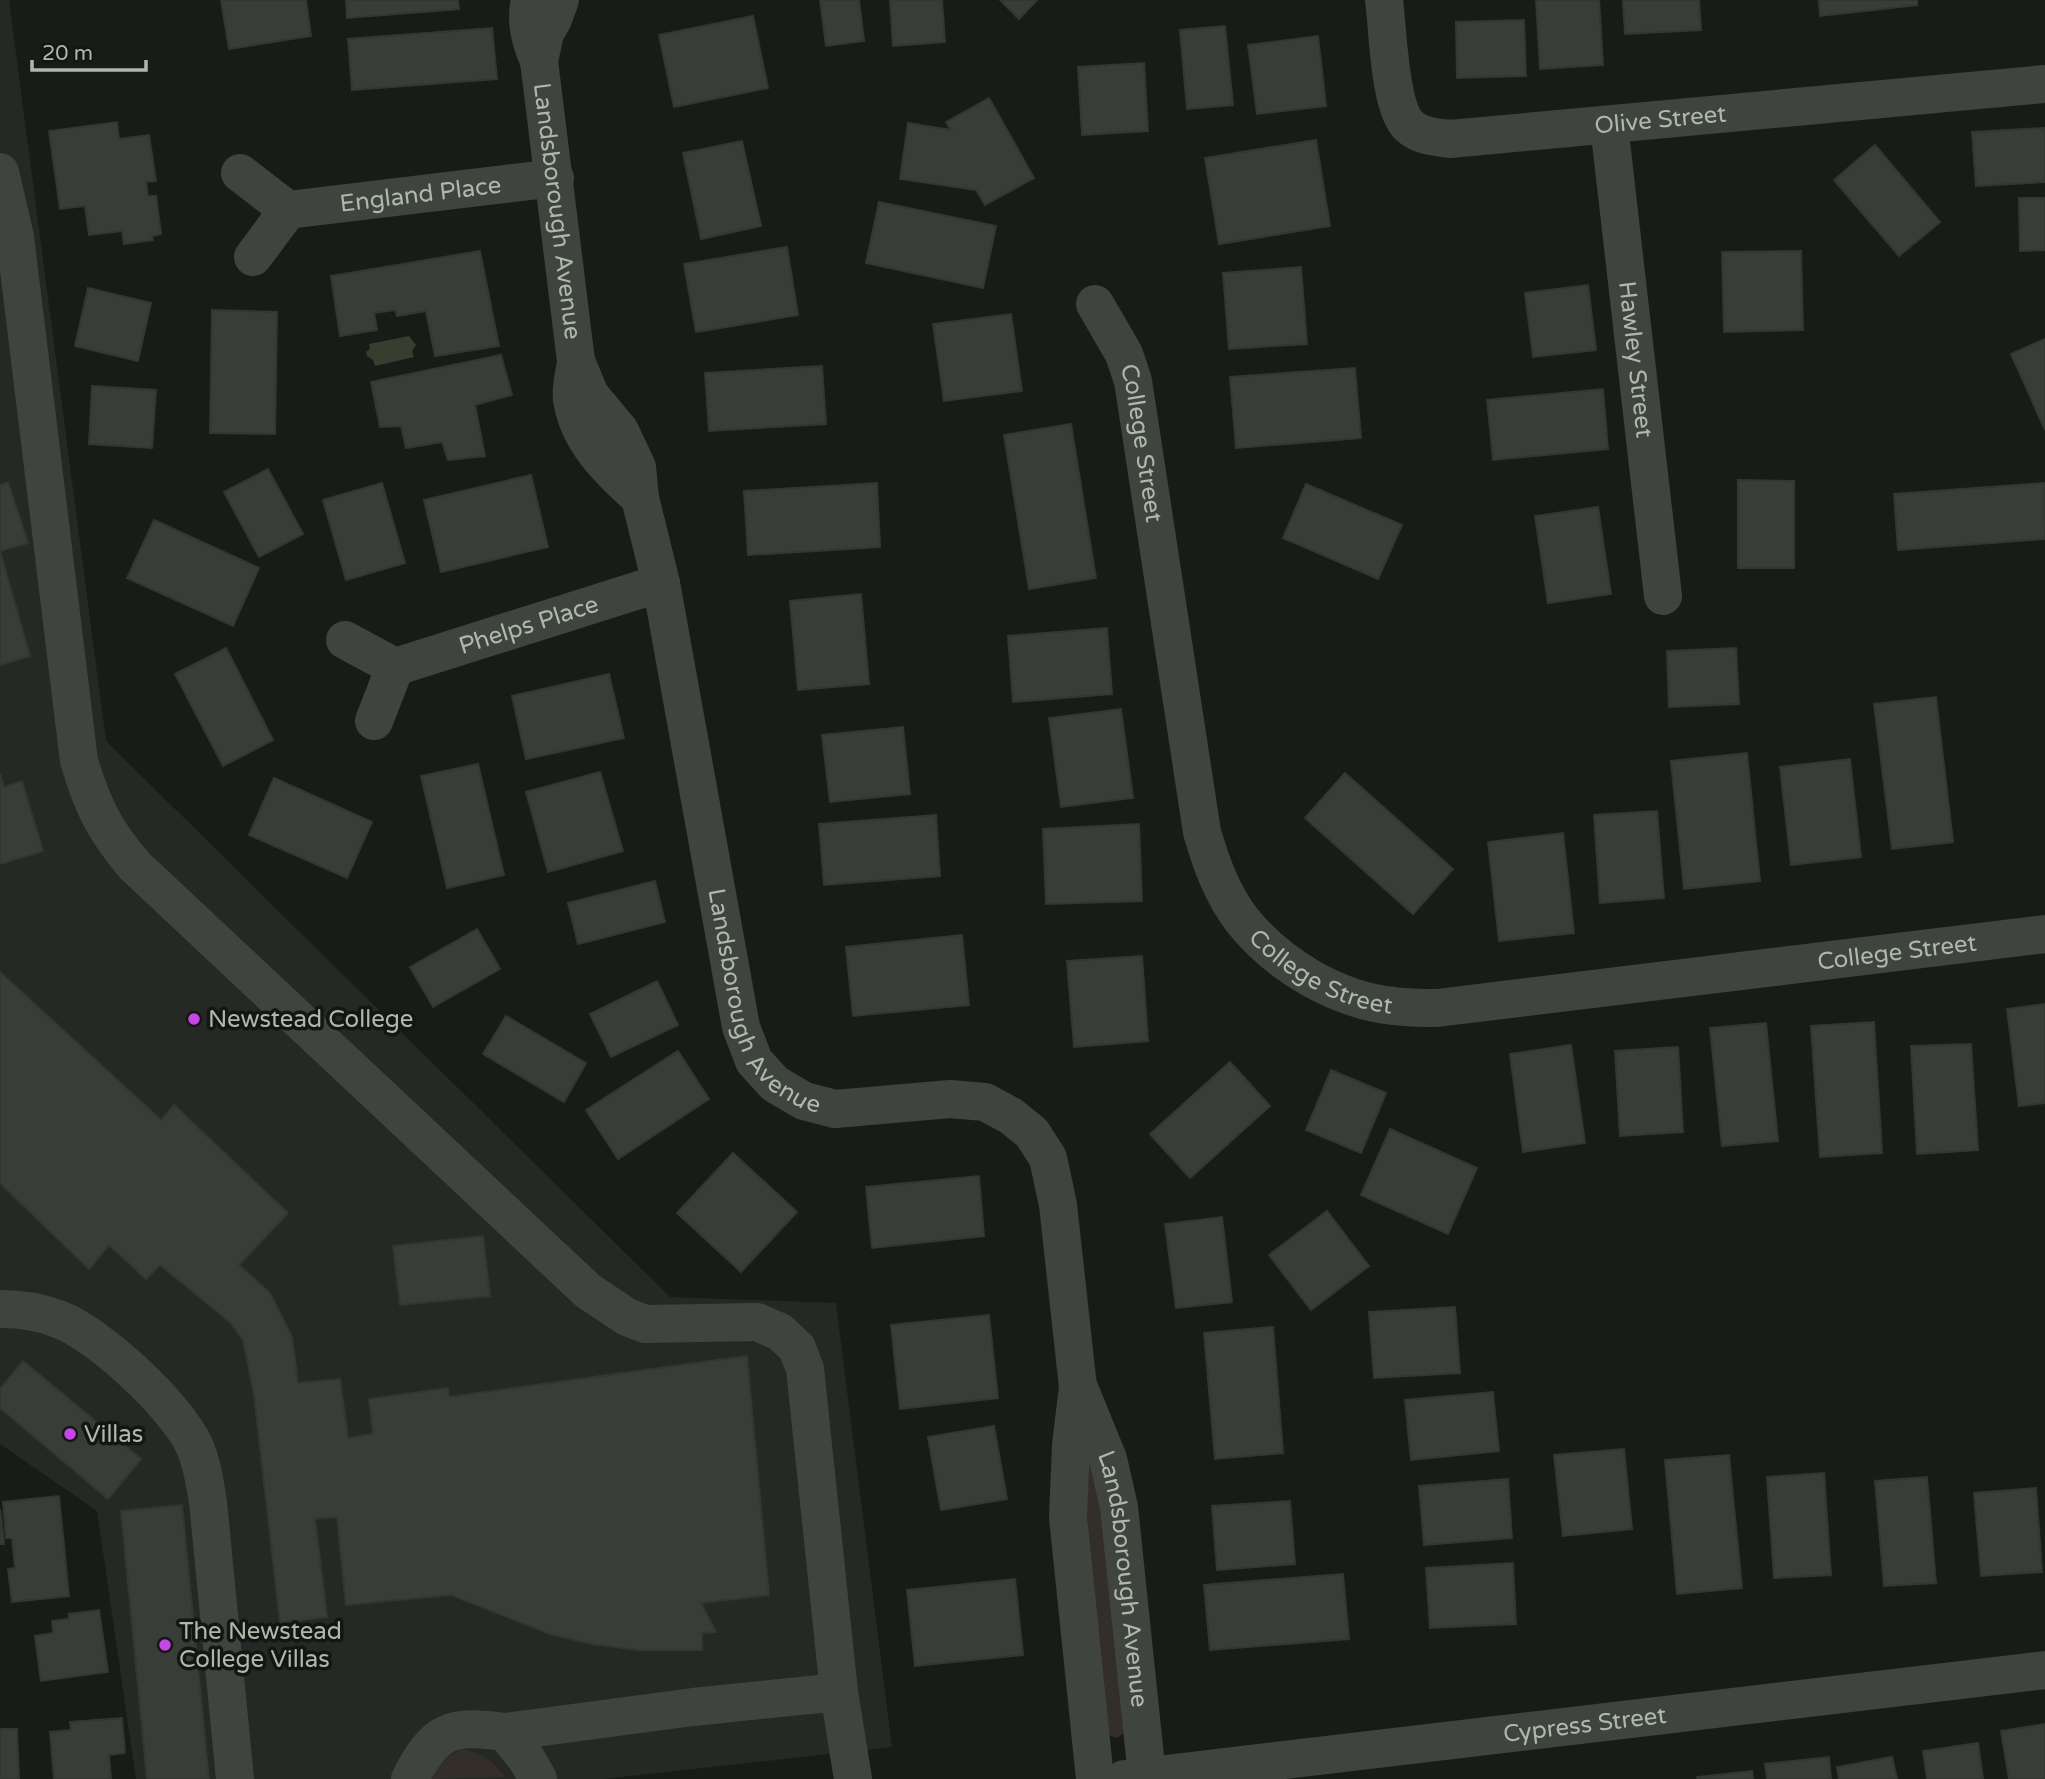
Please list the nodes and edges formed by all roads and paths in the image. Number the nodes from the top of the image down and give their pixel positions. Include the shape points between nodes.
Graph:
1 (530, 0) edge
2 (560, 0) edge
3 (1384, 0) edge
4 (539, 61) junction
5 (2045, 85) edge
6 (1609, 125) junction
7 (0, 172) edge
8 (240, 173) dead end
9 (555, 178) junction
10 (288, 210) junction
11 (253, 257) dead end
12 (1095, 304) dead end
13 (660, 583) junction
14 (1663, 596) dead end
15 (345, 640) dead end
16 (395, 667) junction
17 (374, 721) dead end
18 (2045, 934) edge
19 (0, 1309) edge
20 (1079, 1387) junction
21 (2045, 1670) edge
22 (839, 1692) junction
23 (505, 1732) junction
24 (1374, 1764) edge
25 (1135, 1778) edge
26 (235, 1779) edge
27 (410, 1779) edge
28 (538, 1779) edge
29 (853, 1779) edge
30 (1095, 1779) edge

1 - 4 street, Landsborough Avenue via 529,39
2 - 4 street, Landsborough Avenue
3 - 6 street, Olive Street via 1400,113 1410,127 1426,136 1450,139
4 - 9 street, Landsborough Avenue
5 - 6 street, Olive Street
6 - 14 street, Hawley Street
7 - 22 street via 15,237 79,761 91,801 113,841 588,1291 645,1324 757,1322 780,1332 797,1348 805,1369
8 - 10 street
9 - 10 street, England Place
9 - 13 street, Landsborough Avenue via 576,361 590,395 620,431 637,467
10 - 11 street
12 - 18 street, College Street via 1124,354 1133,382 1202,832 1220,882 1242,920 1291,966 1357,998 1437,1008
13 - 16 street, Phelps Place
13 - 20 street, Landsborough Avenue via 741,1027 754,1061 775,1084 804,1101 835,1109 950,1099 985,1102 1032,1133 1048,1158 1058,1205
15 - 16 street
16 - 17 street
19 - 26 street via 26,1309 60,1320 95,1340 154,1391 194,1445 208,1502
20 - 25 street, Landsborough Avenue via 1108,1459 1119,1507
20 - 30 street, Landsborough Avenue via 1068,1517
21 - 24 street, Cypress Street
22 - 23 street
22 - 29 street
23 - 27 street via 474,1728 443,1735 424,1752
23 - 28 street
24 - 25 street, Cypress Street

